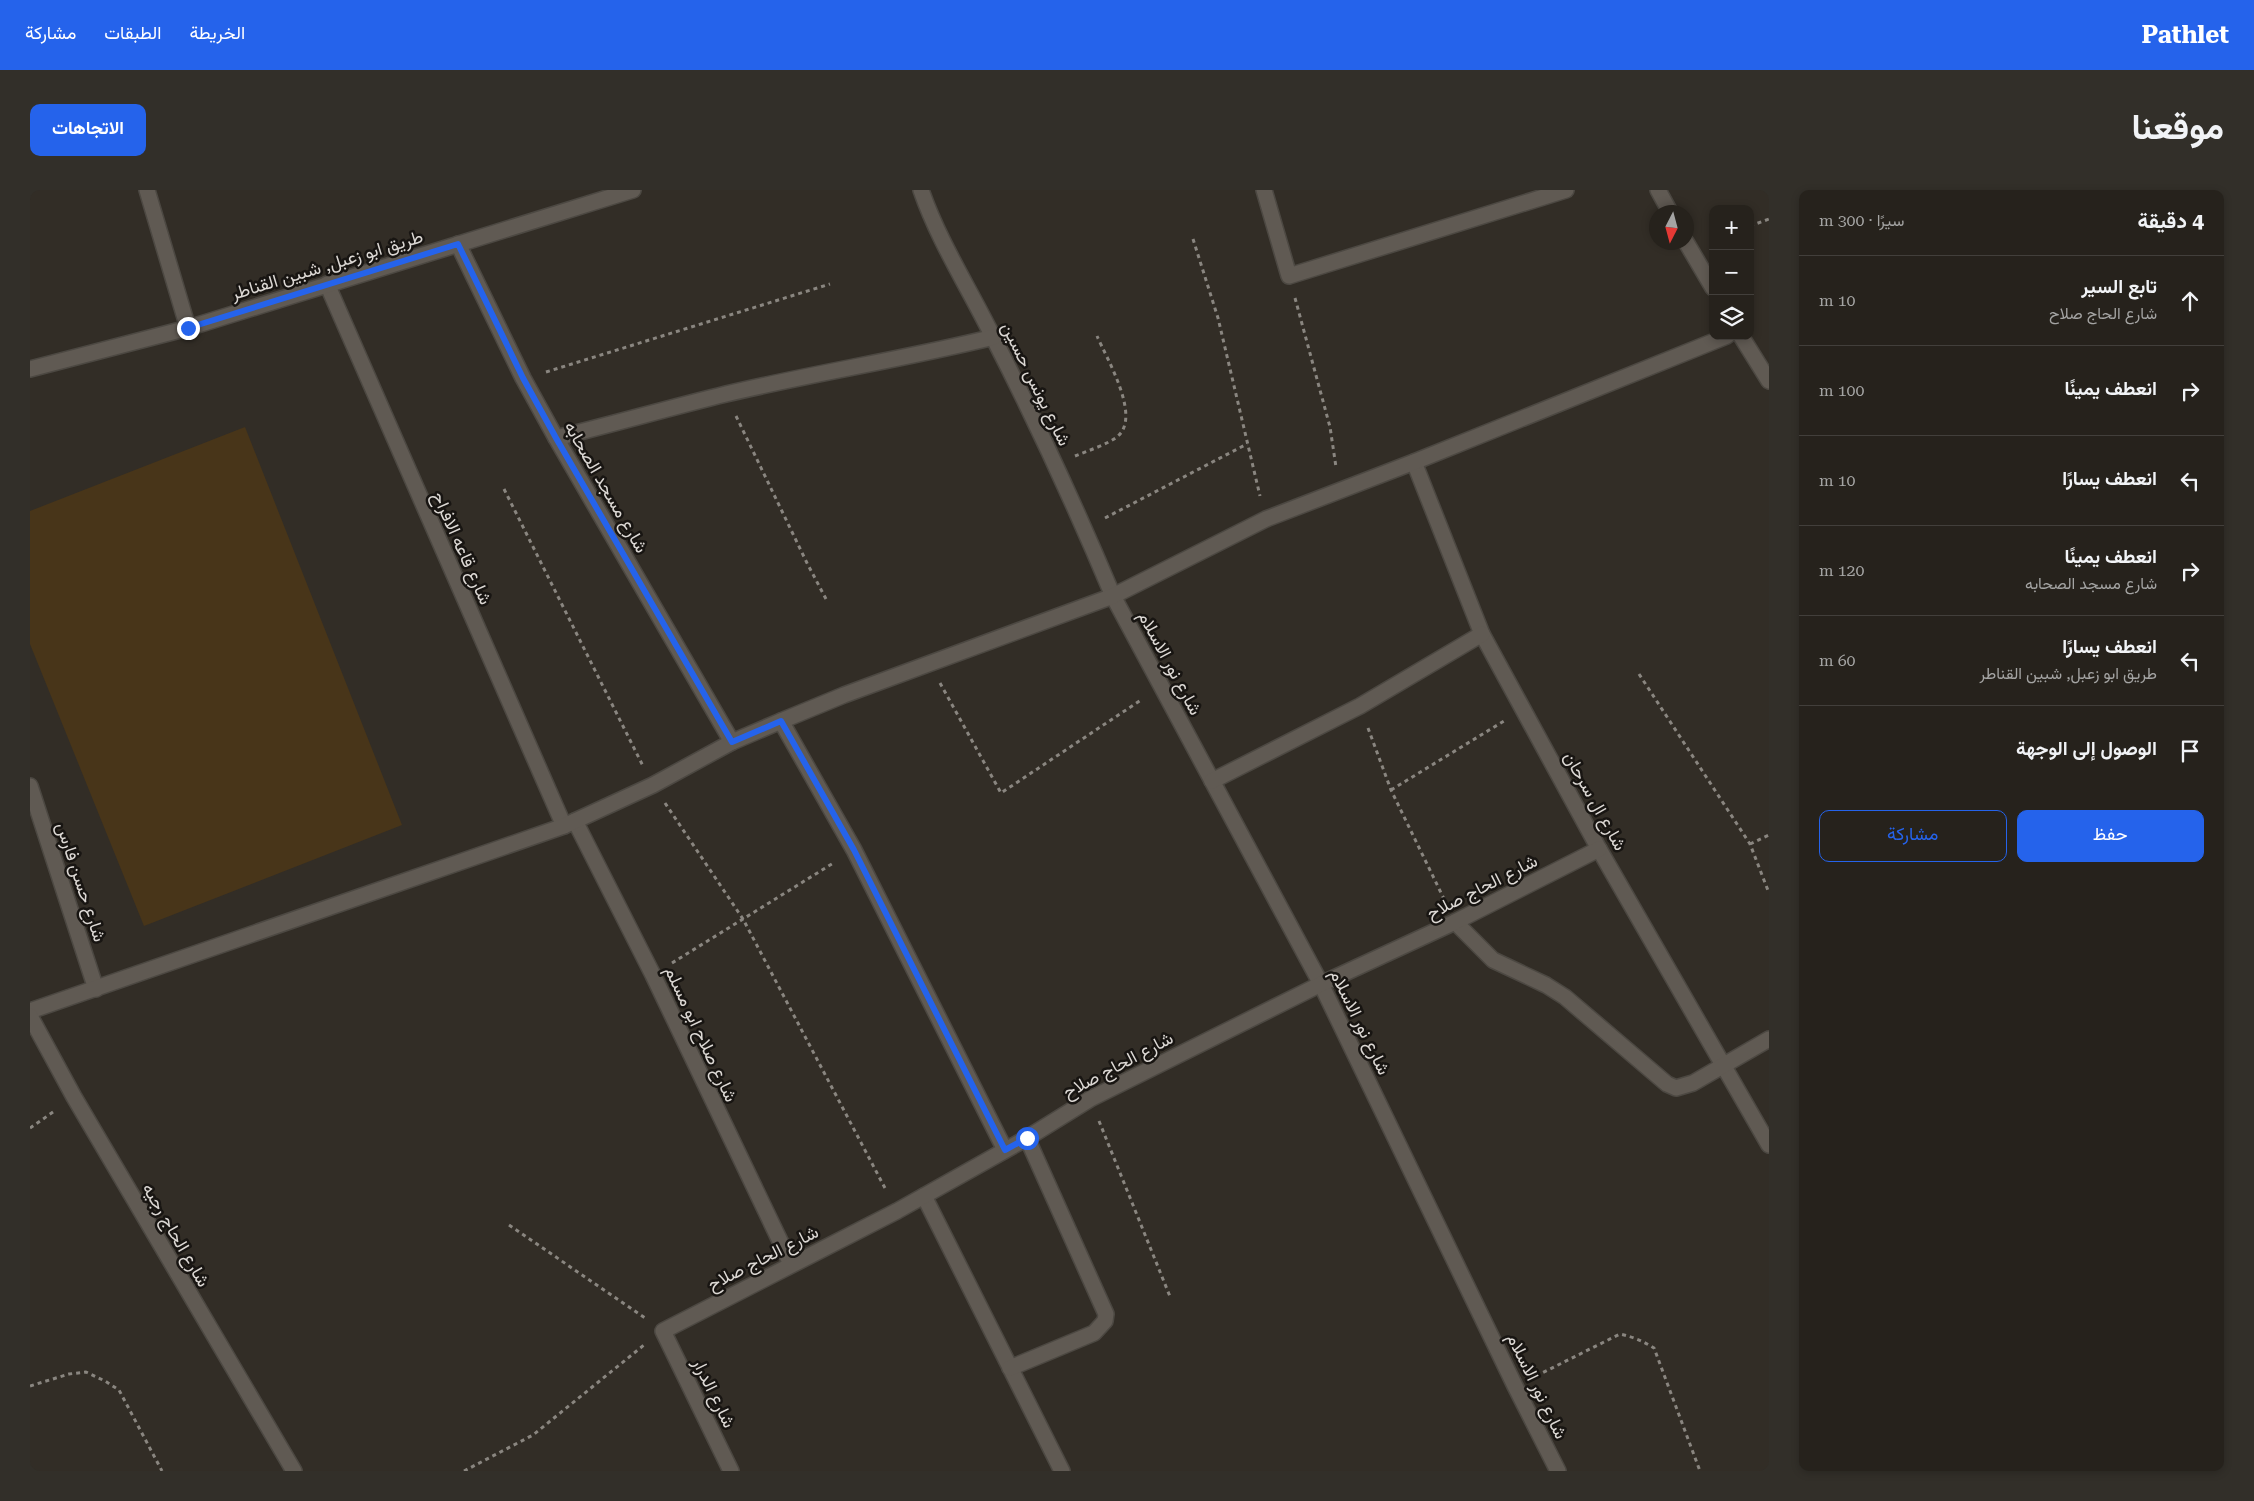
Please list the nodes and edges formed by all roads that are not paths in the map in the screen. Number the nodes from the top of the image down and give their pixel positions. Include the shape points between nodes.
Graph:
1 (146, 190) edge
2 (633, 190) edge
3 (922, 190) edge
4 (1264, 190) edge
5 (1566, 190) edge
6 (1658, 190) edge
7 (1666, 205) edge
8 (458, 244) junction
9 (1691, 250) edge
10 (1709, 281) edge
11 (327, 284) junction
12 (188, 328) junction
13 (994, 337) junction
14 (1717, 340) edge
15 (1743, 340) edge
16 (30, 369) edge
17 (1769, 381) edge
18 (556, 438) junction
19 (1414, 462) junction
20 (1113, 596) junction
21 (1482, 634) junction
22 (781, 721) junction
23 (732, 742) junction
24 (1212, 781) junction
25 (30, 786) edge
26 (569, 824) junction
27 (1599, 848) junction
28 (1455, 922) junction
29 (1321, 984) junction
30 (96, 989) junction
31 (30, 1011) edge
32 (30, 1016) edge
33 (1769, 1039) edge
34 (1725, 1065) junction
35 (1027, 1138) junction
36 (1769, 1145) edge
37 (1005, 1150) junction
38 (924, 1196) junction
39 (790, 1264) junction
40 (663, 1330) joint
41 (1010, 1368) junction
42 (294, 1471) edge
43 (731, 1471) edge
44 (1062, 1471) edge
45 (1558, 1471) edge

1 - 12 street
2 - 8 street, طريق ابو زعبل, شبين القناطر
3 - 13 street, شارع يونس حسين via 932,221
4 - 5 street via 1289,276
6 - 7 street
8 - 11 street, طريق ابو زعبل, شبين القناطر
8 - 18 street, شارع مسجد الصحابه
9 - 10 street
11 - 12 street, طريق ابو زعبل, شبين القناطر
11 - 26 street, شارع قاعه الافراح
12 - 16 street, طريق ابو زعبل, شبين القناطر
13 - 18 street via 726,394
13 - 20 street, شارع يونس حسين via 1085,529
14 - 19 street
15 - 17 street
18 - 23 street, شارع مسجد الصحابه
19 - 20 street via 1266,519
19 - 21 street, شارع ال سرحان
20 - 22 street
20 - 24 street, شارع نور الاسلام
21 - 24 street via 1360,706
21 - 27 street, شارع ال سرحان
22 - 23 street
22 - 37 street via 854,850
23 - 26 street via 653,785
24 - 29 street, شارع نور الاسلام
25 - 30 street, شارع حسن فارس
26 - 30 street
26 - 39 street, شارع صلاح ابو مسلم via 653,974
27 - 28 street, شارع الحاج صلاح
27 - 34 street, شارع ال سرحان
28 - 29 street, شارع الحاج صلاح
28 - 34 street via 1486,955 1565,997 1667,1084 1676,1088 1684,1086
29 - 35 street, شارع الحاج صلاح via 1090,1099
29 - 45 street, شارع نور الاسلام
30 - 31 street
32 - 42 street, شارع الحاج رجيه via 74,1097
33 - 34 street
34 - 36 street, شارع ال سرحان
35 - 37 street, شارع الحاج صلاح
35 - 41 street via 1106,1314 1105,1321 1094,1333
37 - 38 street, شارع الحاج صلاح
38 - 39 street, شارع الحاج صلاح
38 - 41 street
39 - 40 street, شارع الحاج صلاح
40 - 43 street, شارع الدرار
41 - 44 street

